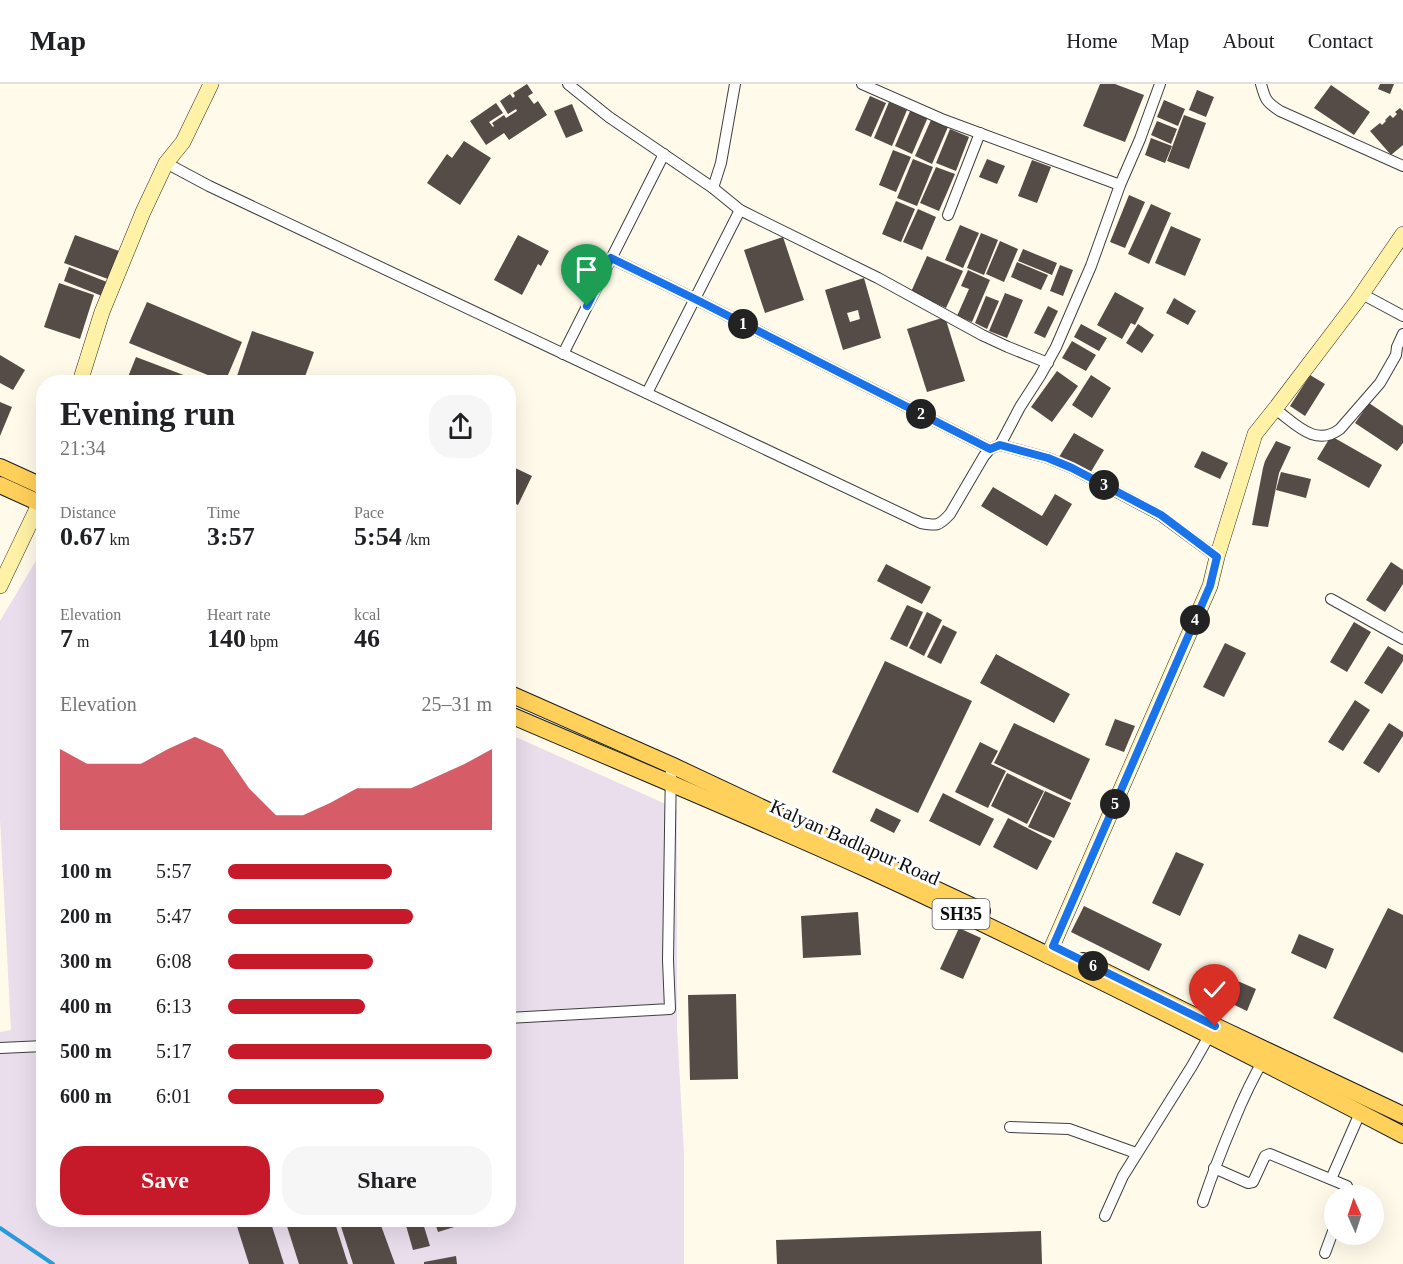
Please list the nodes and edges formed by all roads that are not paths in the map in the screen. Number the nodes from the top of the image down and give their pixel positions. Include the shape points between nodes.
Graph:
1 (211, 84) edge
2 (568, 84) edge
3 (735, 84) edge
4 (862, 84) edge
5 (1160, 84) edge
6 (1261, 84) edge
7 (980, 133) junction
8 (664, 154) junction
9 (166, 163) junction
10 (1403, 166) edge
11 (1120, 185) junction
12 (713, 188) junction
13 (740, 210) junction
14 (948, 215) dead end
15 (1402, 238) edge
16 (611, 258) junction
17 (1362, 294) junction
18 (695, 299) junction
19 (1403, 316) edge
20 (1403, 334) edge
21 (563, 354) junction
22 (1048, 363) junction
23 (82, 375) edge
24 (647, 393) junction
25 (1275, 409) junction
26 (995, 447) junction
27 (0, 467) edge
28 (0, 485) edge
29 (36, 493) edge
30 (36, 495) edge
31 (36, 510) edge
32 (1217, 557) junction
33 (0, 586) edge
34 (1331, 599) dead end
35 (1403, 639) edge
36 (516, 697) edge
37 (516, 717) edge
38 (671, 765) junction
39 (670, 784) junction
40 (1050, 951) junction
41 (516, 1018) edge
42 (1209, 1036) junction
43 (36, 1046) edge
44 (0, 1048) edge
45 (1266, 1057) junction
46 (1360, 1113) junction
47 (1403, 1115) edge
48 (1010, 1127) dead end
49 (1403, 1136) edge
50 (1136, 1154) junction
51 (1214, 1168) junction
52 (1331, 1179) junction
53 (1345, 1185) edge
54 (1203, 1202) dead end
55 (1106, 1216) dead end
56 (1328, 1245) edge
57 (1325, 1254) dead end

1 - 9 street via 183,142
2 - 8 street
3 - 12 street
4 - 7 street
5 - 11 street
6 - 10 street via 1265,99 1280,111
7 - 11 street
7 - 14 street
8 - 12 street
8 - 16 street
9 - 21 street
9 - 23 street via 102,312
11 - 22 street via 1091,266
12 - 13 street
13 - 18 street
13 - 22 street via 982,335
15 - 17 street
16 - 18 street
16 - 21 street
17 - 19 street
17 - 25 street
18 - 24 street
18 - 26 street
20 - 25 street via 1380,383 1334,434 1312,435
21 - 24 street
22 - 26 street
24 - 26 street via 921,523 943,522 984,456
25 - 32 street via 1255,435
26 - 32 street via 1048,458 1072,468 1161,515
27 - 29 main road
28 - 30 main road
31 - 33 street
32 - 40 street via 1210,586
34 - 35 street
36 - 38 main road, Kalyan Badlapur Road / SH35
37 - 39 main road, Kalyan Badlapur Road / SH35
38 - 39 street
38 - 40 main road, Kalyan Badlapur Road / SH35 via 927,885
39 - 40 main road, Kalyan Badlapur Road / SH35
39 - 41 street via 670,1009
40 - 42 main road, Kalyan Badlapur Road / SH35
40 - 45 main road, Kalyan Badlapur Road / SH35
42 - 45 main road, Kalyan Badlapur Road / SH35
42 - 50 street
43 - 44 street
45 - 46 main road, Kalyan Badlapur Road / SH35
45 - 47 main road, Kalyan Badlapur Road / SH35
45 - 51 street
46 - 49 main road, Kalyan Badlapur Road / SH35
46 - 52 street
48 - 50 street via 1069,1130
50 - 55 street
51 - 52 street via 1253,1182 1265,1156 1270,1155
51 - 54 street
52 - 53 street
56 - 57 street

